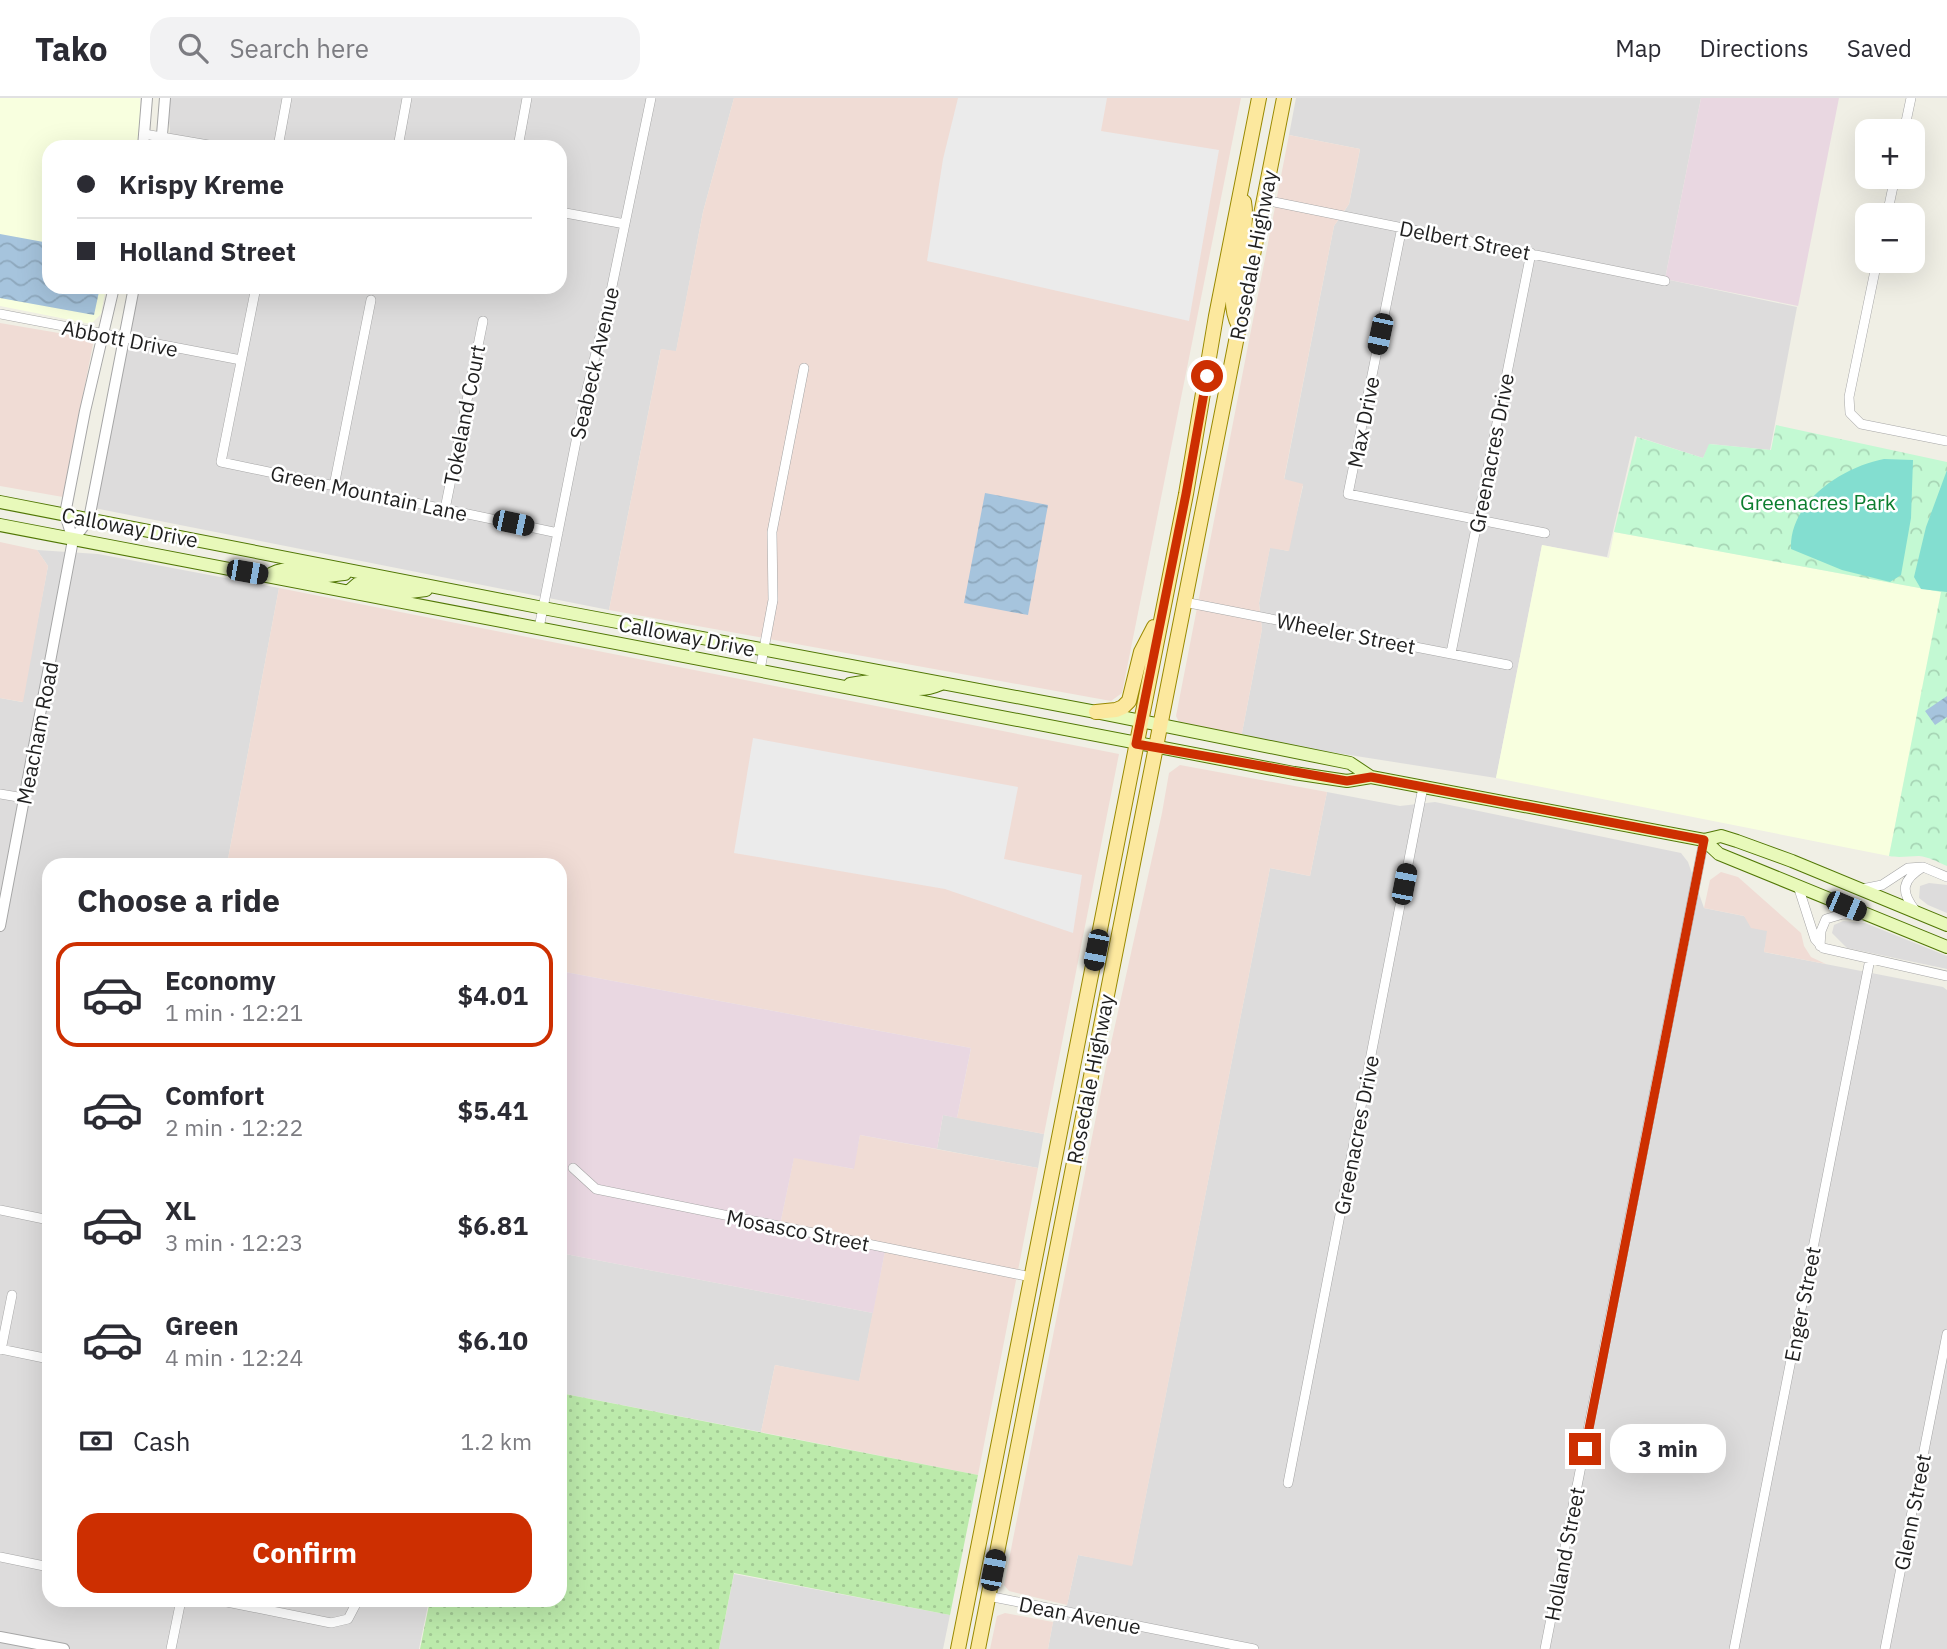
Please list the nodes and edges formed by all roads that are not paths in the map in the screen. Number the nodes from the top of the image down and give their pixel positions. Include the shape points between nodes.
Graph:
1 (147, 98) edge
2 (165, 98) edge
3 (287, 98) edge
4 (407, 98) edge
5 (527, 98) edge
6 (651, 98) edge
7 (1259, 98) edge
8 (1284, 98) edge
9 (1911, 98) edge
10 (1907, 119) edge
11 (144, 134) junction
12 (144, 140) edge
13 (158, 140) edge
14 (162, 140) edge
15 (279, 140) edge
16 (399, 140) edge
17 (519, 140) edge
18 (1241, 187) junction
19 (1264, 200) junction
20 (567, 213) edge
21 (625, 224) junction
22 (1402, 227) junction
23 (1531, 253) junction
24 (1875, 273) edge
25 (1665, 281) dead end
26 (112, 294) edge
27 (133, 294) edge
28 (255, 294) edge
29 (371, 300) dead end
30 (0, 314) edge
31 (482, 321) dead end
32 (1239, 326) junction
33 (103, 335) junction
34 (124, 340) junction
35 (241, 360) junction
36 (804, 368) dead end
37 (1947, 441) edge
38 (334, 486) junction
39 (0, 502) edge
40 (445, 509) junction
41 (65, 514) junction
42 (89, 519) junction
43 (1478, 520) junction
44 (0, 525) edge
45 (558, 533) junction
46 (1545, 533) dead end
47 (73, 540) junction
48 (356, 573) junction
49 (268, 576) junction
50 (437, 588) junction
51 (349, 591) junction
52 (1164, 600) junction
53 (1184, 602) junction
54 (543, 608) junction
55 (539, 628) junction
56 (764, 651) junction
57 (1451, 653) junction
58 (1508, 665) dead end
59 (760, 670) junction
60 (941, 684) junction
61 (840, 686) junction
62 (1096, 712) junction
63 (1140, 721) junction
64 (1159, 725) junction
65 (1136, 744) junction
66 (1154, 747) junction
67 (1371, 777) junction
68 (1423, 787) junction
69 (0, 794) edge
70 (24, 798) junction
71 (1704, 840) junction
72 (1923, 867) junction
73 (1947, 877) edge
74 (1798, 886) junction
75 (1862, 889) junction
76 (1918, 914) junction
77 (1870, 916) junction
78 (1947, 925) edge
79 (0, 926) edge
80 (1820, 946) junction
81 (1947, 947) edge
82 (1870, 960) junction
83 (1947, 976) edge
84 (1090, 978) junction
85 (1072, 1073) junction
86 (1091, 1073) junction
87 (573, 1168) dead end
88 (0, 1210) edge
89 (42, 1219) edge
90 (1053, 1265) junction
91 (1031, 1277) junction
92 (12, 1295) dead end
93 (1947, 1334) edge
94 (1, 1349) edge
95 (42, 1358) edge
96 (998, 1446) junction
97 (1289, 1483) dead end
98 (0, 1558) edge
99 (42, 1566) edge
100 (988, 1597) junction
101 (180, 1607) edge
102 (252, 1607) edge
103 (354, 1607) edge
104 (962, 1631) junction
105 (0, 1637) edge
106 (64, 1649) edge
107 (171, 1649) edge
108 (958, 1649) edge
109 (968, 1649) edge
110 (978, 1649) edge
111 (1254, 1649) edge
112 (1545, 1649) edge
113 (1734, 1649) edge
114 (1885, 1649) edge

1 - 11 street
2 - 14 street
3 - 15 street
4 - 16 street
5 - 17 street
6 - 21 street, Seabeck Avenue
7 - 18 main road, Rosedale Highway
8 - 19 main road, Rosedale Highway
9 - 10 street
11 - 12 street
11 - 13 street
18 - 32 main road via 1244,230 1232,301
18 - 52 main road, Rosedale Highway
19 - 22 street, Delbert Street
19 - 32 main road, Rosedale Highway
20 - 21 street
21 - 45 street, Seabeck Avenue
22 - 23 street, Delbert Street
22 - 43 street, Max Drive via 1348,494
23 - 25 street, Delbert Street
23 - 43 street, Greenacres Drive
24 - 37 street via 1849,397 1850,413 1861,424
26 - 33 street, Meacham Road
27 - 34 street, Meacham Road
28 - 35 street
29 - 38 street
30 - 33 street, Abbott Drive
31 - 40 street, Tokeland Court
32 - 53 main road, Rosedale Highway
33 - 34 street, Abbott Drive
33 - 41 street, Meacham Road
34 - 35 street, Abbott Drive
34 - 42 street, Meacham Road
35 - 38 street, Green Mountain Lane via 221,462
36 - 56 street via 772,532 773,600
38 - 40 street, Green Mountain Lane
39 - 41 main road, Calloway Drive
40 - 45 street, Green Mountain Lane
41 - 42 main road, Calloway Drive
41 - 47 street, Meacham Road
42 - 47 street, Meacham Road
42 - 48 main road, Calloway Drive
43 - 46 street
43 - 57 street, Greenacres Drive
44 - 47 main road, Calloway Drive
45 - 54 street, Seabeck Avenue
47 - 49 main road, Calloway Drive
47 - 70 street, Meacham Road
48 - 49 main road via 328,576 276,569
48 - 50 main road, Calloway Drive
49 - 51 main road, Calloway Drive
50 - 51 main road via 410,592 357,584
50 - 54 main road, Calloway Drive
51 - 55 main road, Calloway Drive
52 - 62 main road via 1141,652 1129,701 1116,710
52 - 63 main road, Rosedale Highway
53 - 57 street, Wheeler Street
53 - 64 main road, Rosedale Highway
54 - 55 street, Seabeck Avenue
54 - 56 main road, Calloway Drive
55 - 59 main road, Calloway Drive
56 - 59 street
56 - 60 main road, Calloway Drive
57 - 58 street, Wheeler Street
59 - 61 main road, Calloway Drive
60 - 61 main road via 918,691 873,681
60 - 62 main road, Calloway Drive
61 - 65 main road, Calloway Drive
62 - 63 main road, Calloway Drive
63 - 64 main road, Calloway Drive
63 - 65 main road, Rosedale Highway
64 - 66 main road, Rosedale Highway
64 - 67 main road, Calloway Drive via 1350,763
65 - 66 main road, Calloway Drive
65 - 84 main road, Rosedale Highway
66 - 67 main road, Calloway Drive via 1347,781
66 - 86 main road, Rosedale Highway
67 - 68 main road, Calloway Drive
68 - 71 main road, Calloway Drive
68 - 97 street, Greenacres Drive
69 - 70 street
70 - 79 street, Meacham Road
71 - 74 main road, Calloway Drive via 1718,854
71 - 75 main road, Calloway Drive via 1721,836
71 - 112 street, Holland Street
72 - 73 street
72 - 75 street via 1908,868 1882,885
72 - 76 street via 1911,874 1905,886 1905,898
74 - 77 main road, Calloway Drive
74 - 80 street
75 - 76 main road, Calloway Drive
76 - 78 main road, Calloway Drive
77 - 80 street via 1843,914 1826,919
77 - 81 main road, Calloway Drive
80 - 82 street
82 - 83 street
82 - 113 street, Enger Street
84 - 85 main road, Rosedale Highway
84 - 86 main road via 1092,1007 1082,1062
85 - 90 main road via 1077,1089 1056,1202
85 - 91 main road, Rosedale Highway
86 - 90 main road, Rosedale Highway
87 - 91 street, Mosasco Street via 596,1189
88 - 89 street
90 - 100 main road, Rosedale Highway
91 - 96 main road, Rosedale Highway
92 - 94 street
93 - 114 street, Glenn Street
94 - 95 street
96 - 100 main road via 999,1483 980,1580
96 - 104 main road, Rosedale Highway
98 - 99 street
100 - 110 main road, Rosedale Highway
100 - 111 street, Dean Avenue
101 - 107 street
102 - 103 street via 331,1623 348,1619
104 - 108 main road, Rosedale Highway
104 - 109 main road via 969,1636
105 - 106 street

